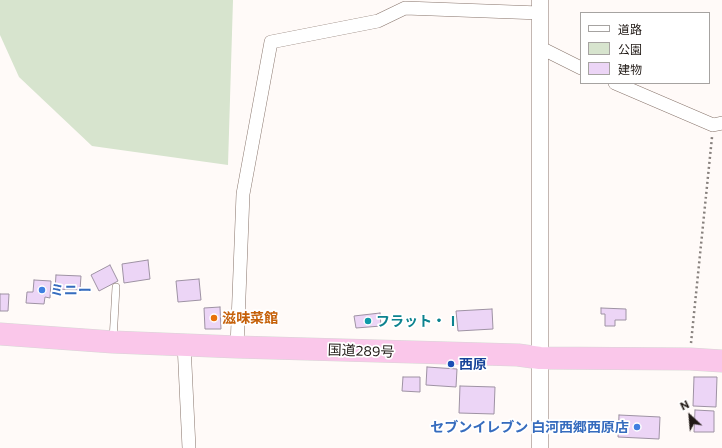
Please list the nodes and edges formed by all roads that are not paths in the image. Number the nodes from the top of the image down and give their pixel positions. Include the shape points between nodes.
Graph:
1 (540, 7) edge
2 (539, 47) junction
3 (580, 68) edge
4 (618, 84) edge
5 (718, 124) edge
6 (116, 287) dead end
7 (0, 334) edge
8 (113, 342) junction
9 (184, 344) junction
10 (237, 347) junction
11 (540, 358) junction
12 (722, 361) edge
13 (189, 448) edge
14 (540, 448) edge

1 - 2 street
1 - 10 street via 404,8 378,21 270,42 243,194
2 - 3 street
2 - 11 street
4 - 5 street
6 - 8 lane
7 - 8 highway, 国道289号
8 - 9 highway, 国道289号
9 - 10 highway, 国道289号
9 - 13 street
10 - 11 highway, 国道289号 via 518,355
11 - 12 highway, 国道289号
11 - 14 street

